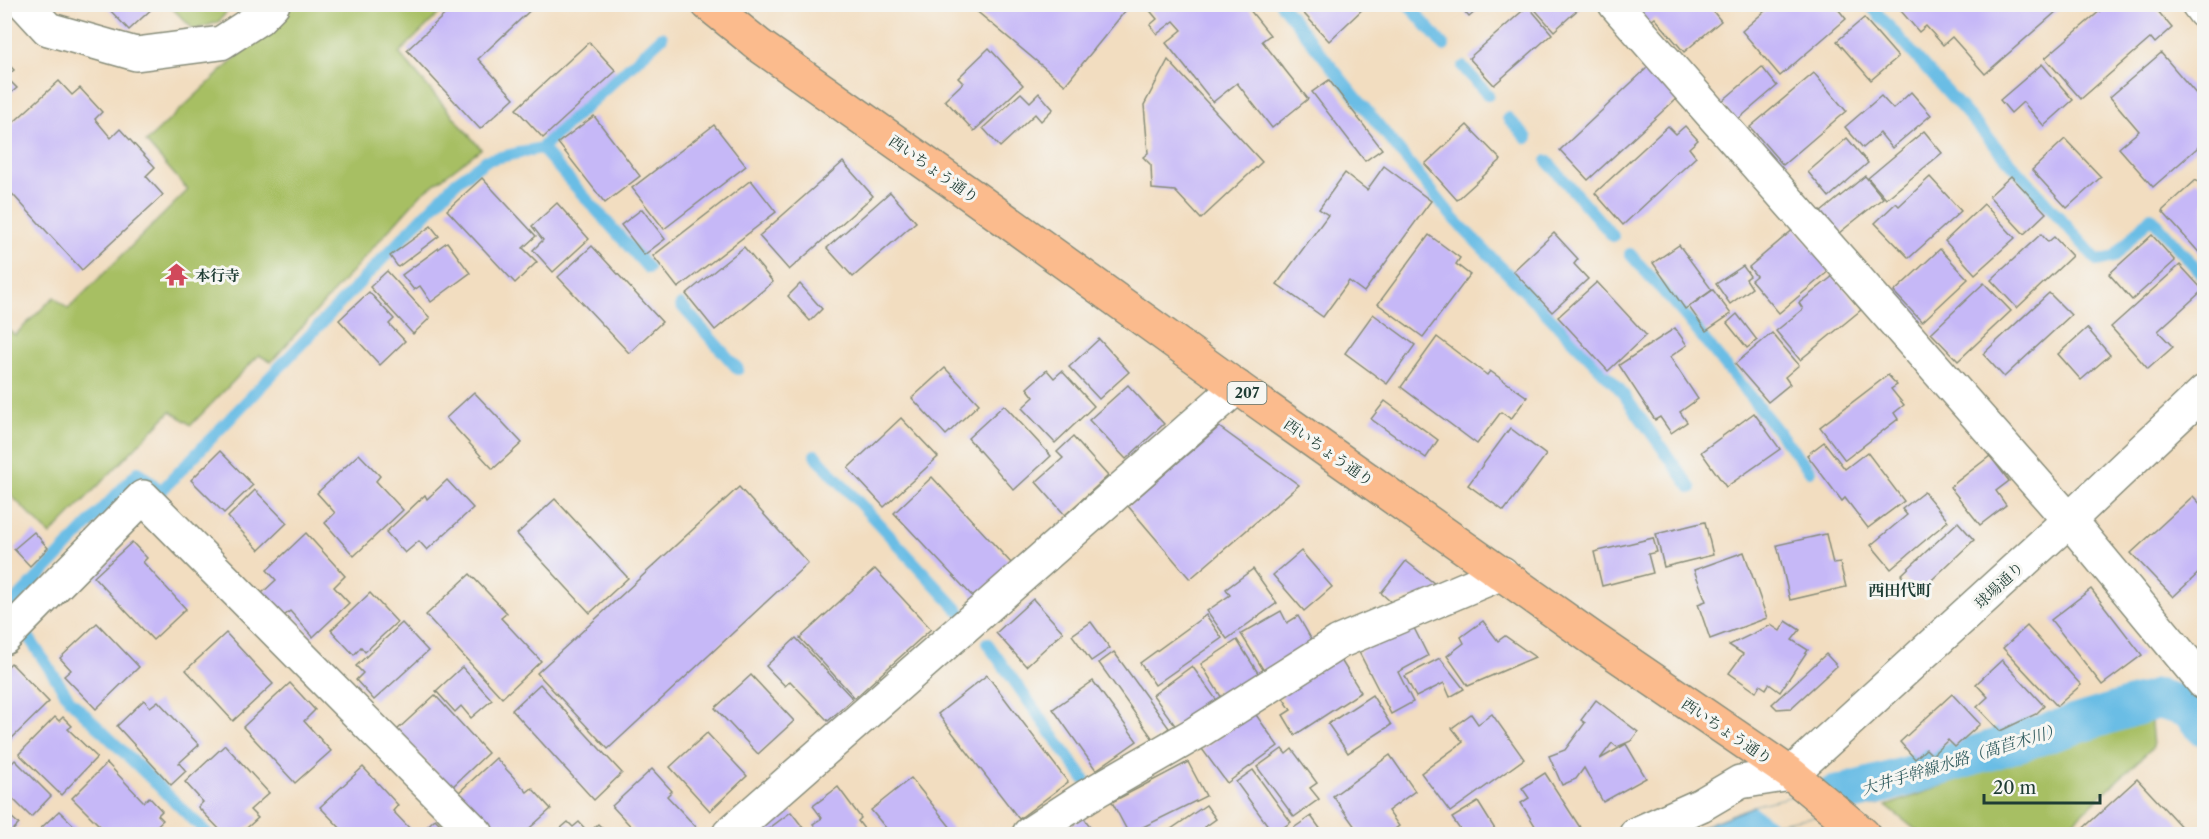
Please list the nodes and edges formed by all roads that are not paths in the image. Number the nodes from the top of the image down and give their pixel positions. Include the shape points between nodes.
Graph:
1 (25, 4) edge
2 (273, 4) edge
3 (708, 4) edge
4 (1615, 4) edge
5 (2198, 4) edge
6 (2205, 12) edge
7 (1237, 387) junction
8 (2205, 392) edge
9 (2069, 520) junction
10 (1502, 573) junction
11 (14, 628) edge
12 (2205, 683) edge
13 (1791, 774) junction
14 (1857, 830) edge
15 (477, 834) edge
16 (729, 834) edge
17 (1029, 834) edge
18 (1636, 834) edge

1 - 2 street via 48,29 136,54 221,43
3 - 7 highway, 西いちょう通り / 207 via 760,46
4 - 9 street
5 - 6 street
7 - 10 highway, 西いちょう通り / 207
7 - 16 street
8 - 9 street, 球場通り
9 - 12 street
9 - 13 street, 球場通り
10 - 13 highway, 西いちょう通り / 207
10 - 17 street via 1339,642
11 - 15 street via 144,497
13 - 14 highway, 西いちょう通り / 207
13 - 18 street via 1740,782 1701,805

